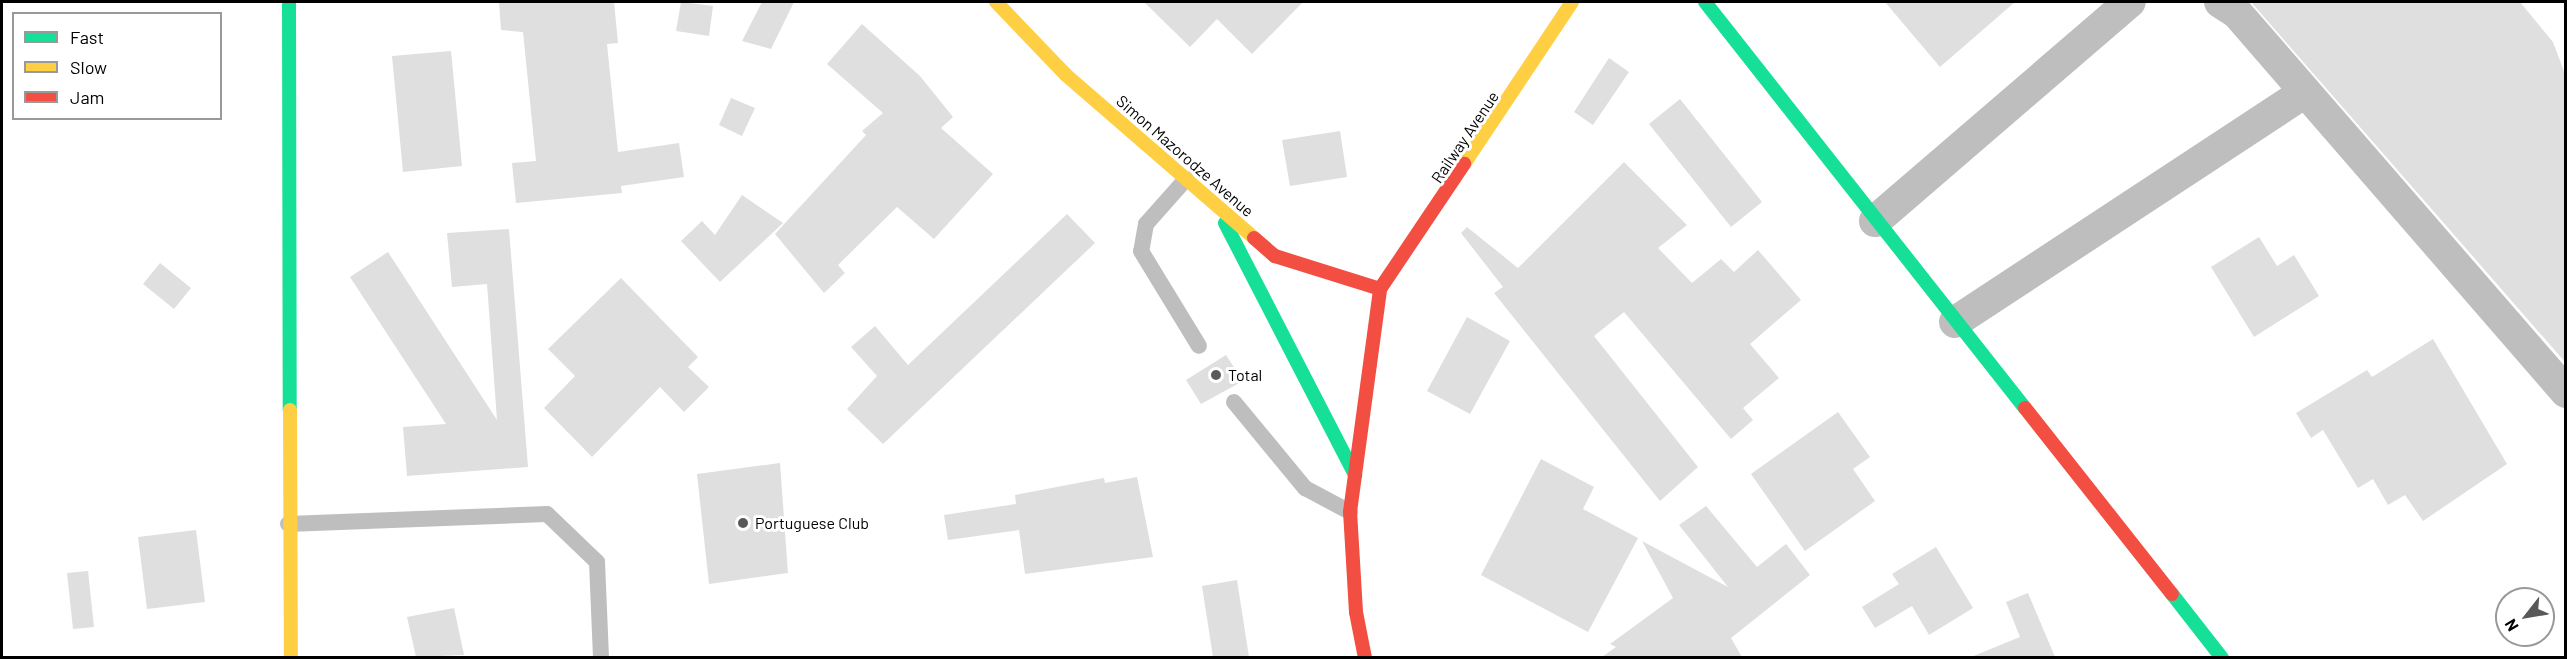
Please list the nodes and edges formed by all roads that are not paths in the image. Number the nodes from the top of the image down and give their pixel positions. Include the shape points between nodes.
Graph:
1 (289, 2) edge
2 (996, 2) edge
3 (1572, 2) edge
4 (1705, 2) edge
5 (2130, 2) edge
6 (2220, 2) edge
7 (2305, 92) junction
8 (1186, 179) junction
9 (1215, 206) junction
10 (1875, 221) junction
11 (1380, 289) junction
12 (1955, 322) junction
13 (1199, 346) dead end
14 (2565, 392) edge
15 (1234, 402) dead end
16 (1355, 475) junction
17 (1350, 512) junction
18 (288, 524) junction
19 (291, 657) edge
20 (601, 657) edge
21 (1365, 657) edge
22 (2222, 657) edge

1 - 18 street
2 - 8 street, Simon Mazorodze Avenue via 1066,75
3 - 11 street, Railway Avenue
4 - 10 street
5 - 10 street
6 - 7 street via 2237,13
7 - 12 street
7 - 14 street
8 - 9 street, Simon Mazorodze Avenue
8 - 13 lane via 1146,224 1141,251
9 - 11 street, Simon Mazorodze Avenue via 1275,256
9 - 16 street via 1274,310
10 - 12 street
11 - 16 street
12 - 22 street
15 - 17 lane via 1305,488
16 - 17 street
17 - 21 street via 1356,612
18 - 19 street
18 - 20 lane via 547,514 597,562

